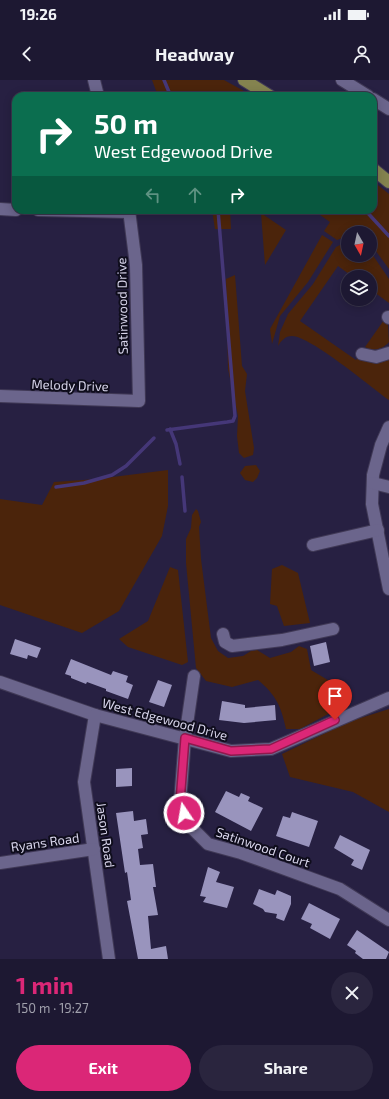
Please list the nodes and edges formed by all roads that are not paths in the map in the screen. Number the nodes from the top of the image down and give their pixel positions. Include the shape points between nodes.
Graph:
1 (94, 80) edge
2 (244, 80) edge
3 (342, 80) edge
4 (97, 92) edge
5 (264, 92) edge
6 (362, 92) edge
7 (377, 102) edge
8 (389, 109) edge
9 (377, 173) edge
10 (389, 182) edge
11 (0, 209) edge
12 (12, 210) edge
13 (130, 214) edge
14 (389, 353) edge
15 (362, 354) dead end
16 (0, 396) edge
17 (139, 401) joint
18 (389, 427) edge
19 (373, 483) junction
20 (389, 487) edge
21 (384, 531) edge
22 (313, 545) dead end
23 (389, 589) edge
24 (333, 628) dead end
25 (223, 634) dead end
26 (194, 676) dead end
27 (0, 682) edge
28 (389, 698) edge
29 (95, 715) junction
30 (185, 738) junction
31 (94, 849) junction
32 (0, 863) edge
33 (389, 920) edge
34 (109, 959) edge

1 - 4 street
2 - 5 main road
3 - 6 street
7 - 8 street
9 - 10 main road
11 - 12 street
13 - 17 street, Satinwood Drive via 136,265
14 - 15 street via 376,357
16 - 17 street, Melody Drive
18 - 19 street via 381,445
19 - 20 street
19 - 21 street via 372,504 375,516
21 - 22 street
21 - 23 street
24 - 25 street via 282,640 249,638 228,645
26 - 30 street
27 - 29 street, West Edgewood Drive
28 - 30 street, West Edgewood Drive via 271,749 231,751
29 - 30 street, West Edgewood Drive
29 - 31 street, Jason Road via 84,782
30 - 33 street, Satinwood Court via 180,802 189,825 208,844 241,853 340,889
31 - 32 street, Ryans Road
31 - 34 street, Jason Road

